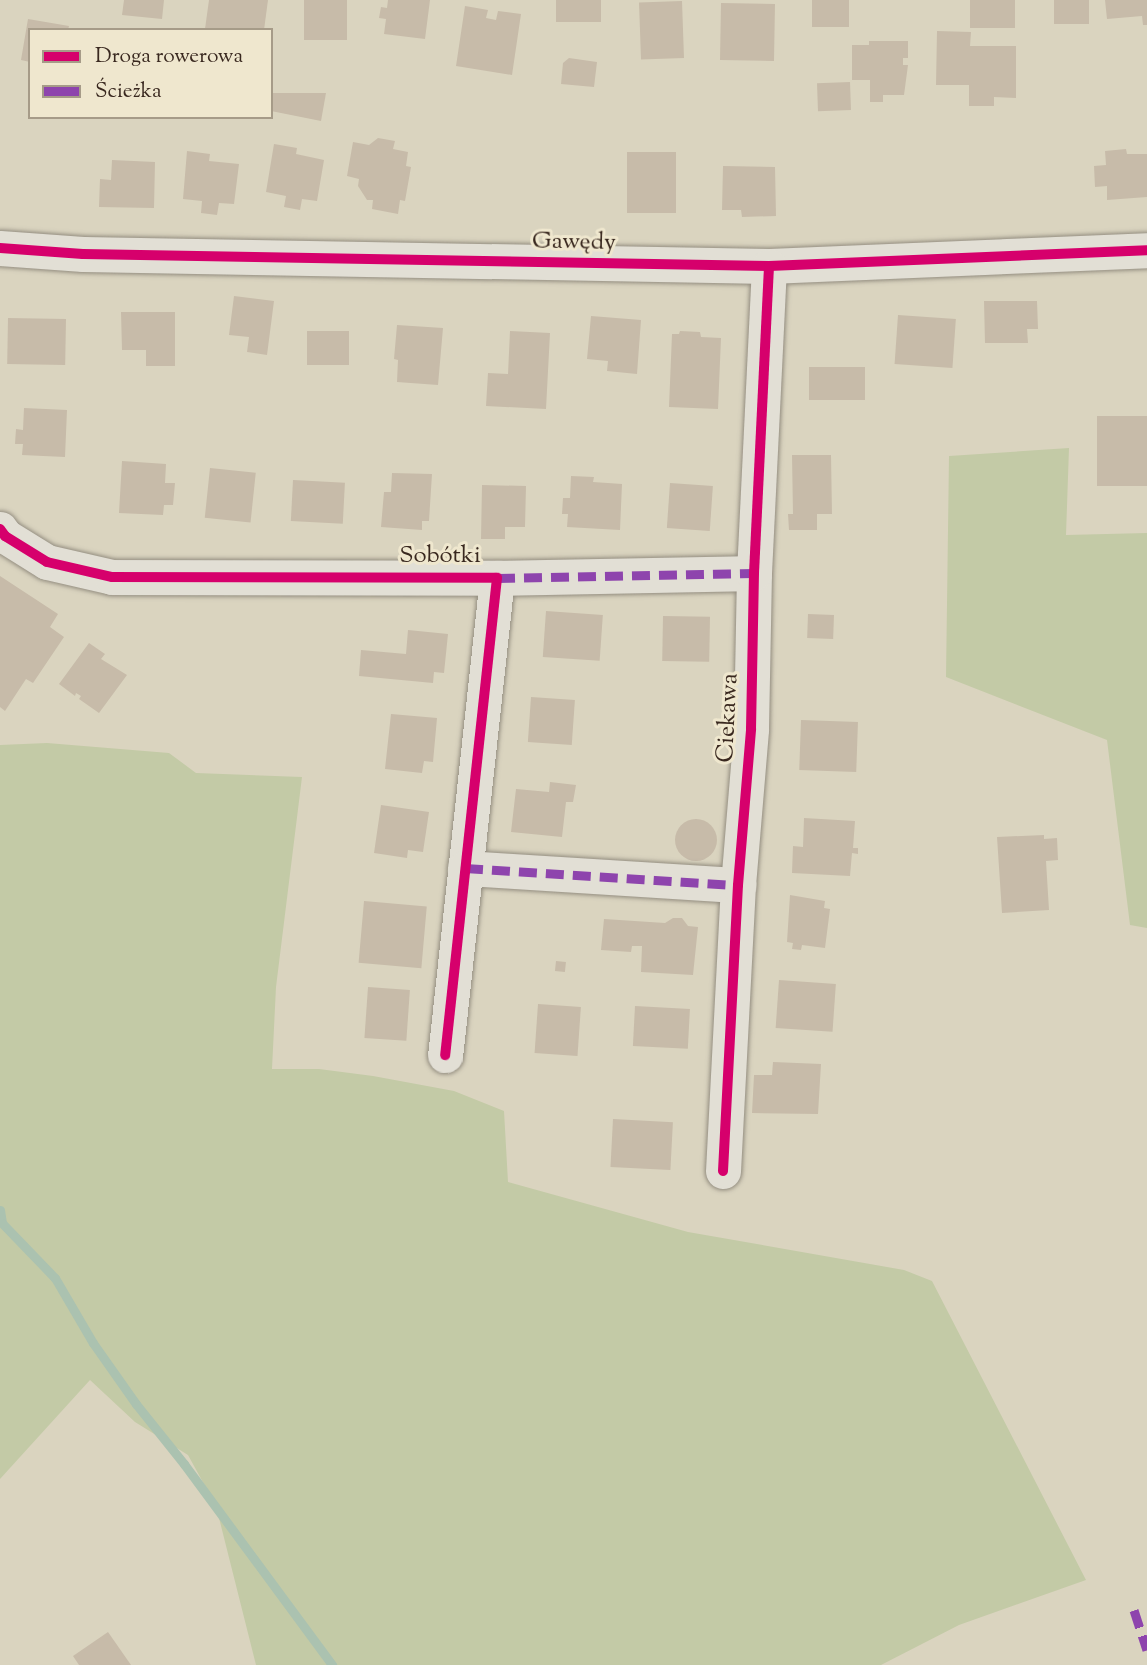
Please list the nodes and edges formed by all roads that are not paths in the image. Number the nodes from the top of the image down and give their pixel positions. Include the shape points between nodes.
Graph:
1 (0, 248) edge
2 (1147, 250) edge
3 (769, 266) junction
4 (0, 529) edge
5 (754, 573) junction
6 (498, 578) junction
7 (465, 868) junction
8 (738, 884) junction
9 (445, 1055) dead end
10 (723, 1171) dead end

1 - 3 street, Gawędy via 96,254
2 - 3 street, Gawędy
3 - 5 street, Ciekawa
4 - 6 street, Sobótki via 47,562 111,577
5 - 6 street
5 - 8 street, Ciekawa via 751,729
6 - 7 street, Sobótki
7 - 8 street
7 - 9 street, Sobótki
8 - 10 street, Ciekawa

